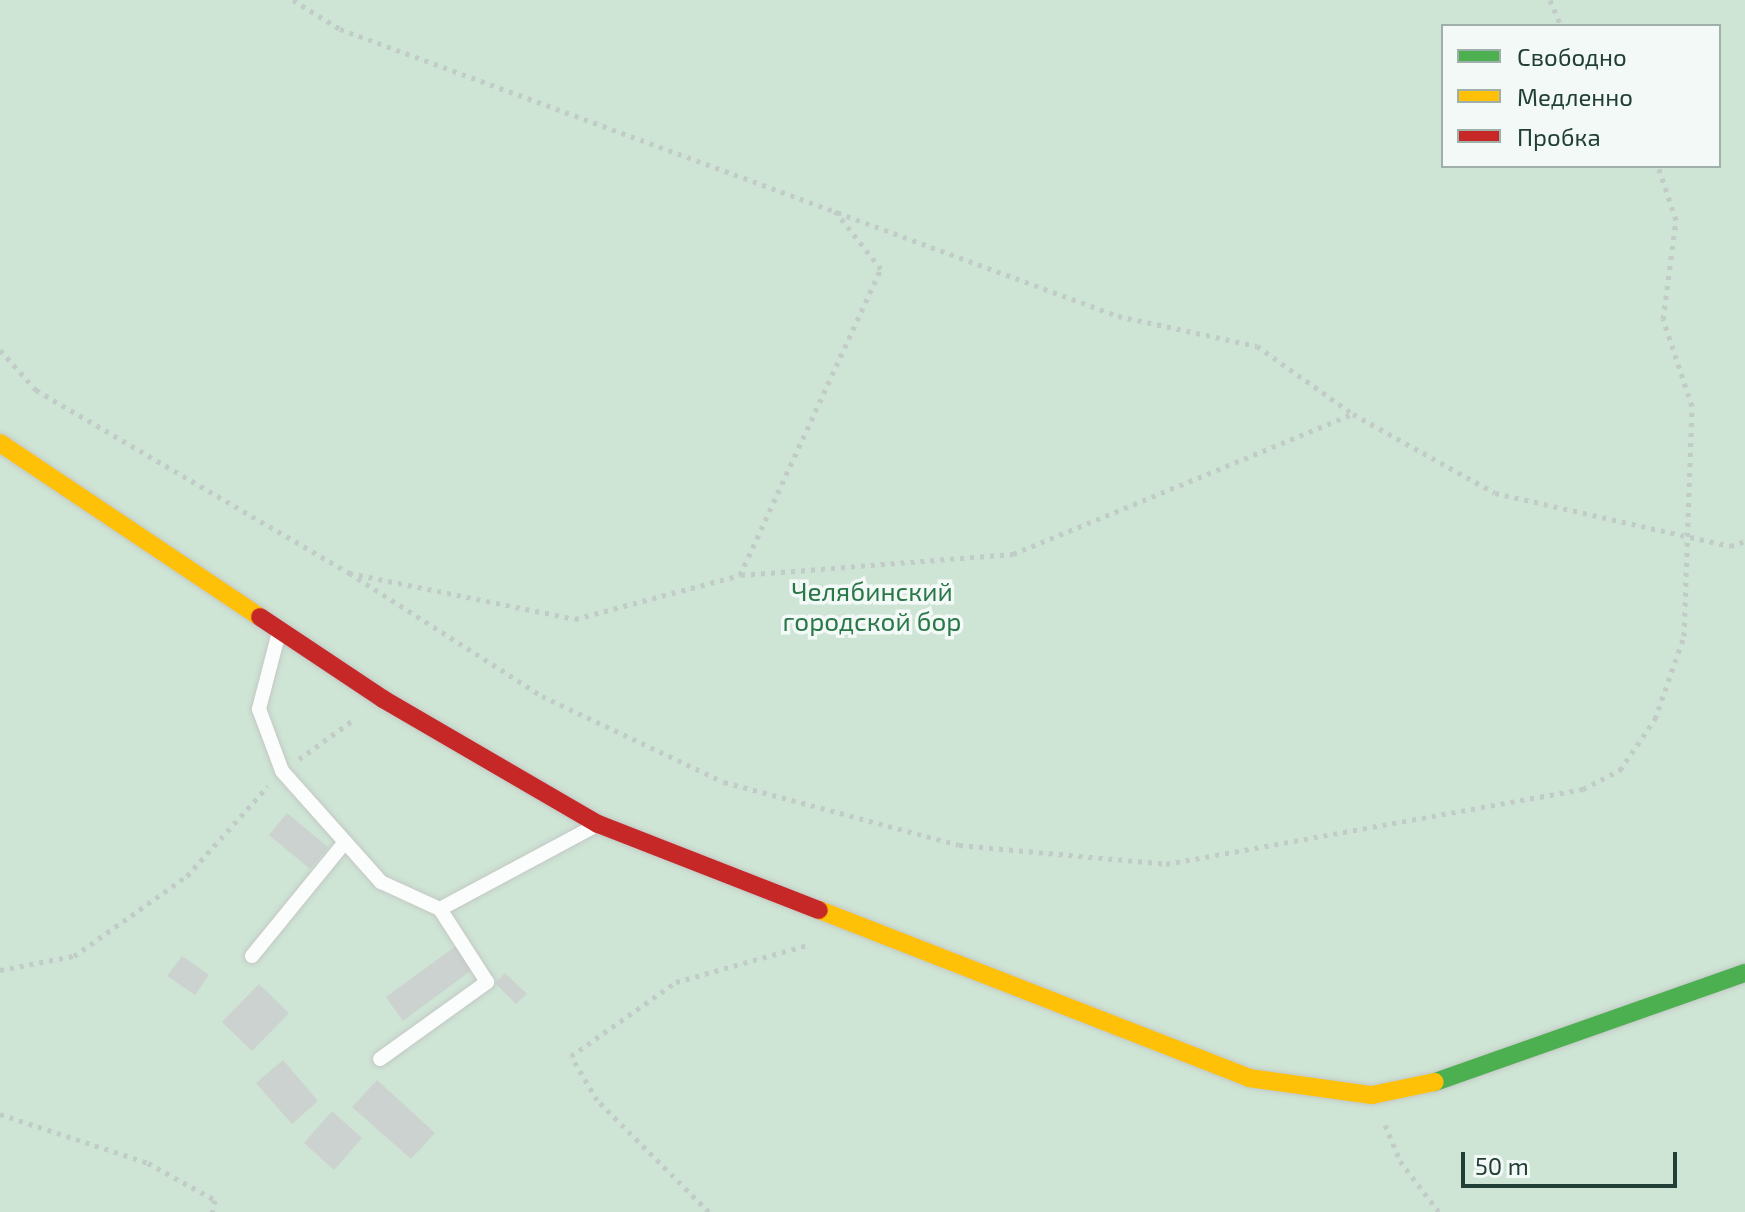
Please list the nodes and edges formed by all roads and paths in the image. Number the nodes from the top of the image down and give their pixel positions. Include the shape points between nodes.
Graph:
1 (293, 0) edge
2 (1550, 0) edge
3 (1560, 24) edge
4 (1659, 168) edge
5 (830, 204) junction
6 (0, 350) edge
7 (1353, 414) junction
8 (0, 443) edge
9 (1692, 538) junction
10 (1745, 541) edge
11 (349, 573) junction
12 (740, 575) junction
13 (281, 625) junction
14 (383, 699) junction
15 (282, 771) junction
16 (598, 824) junction
17 (345, 842) junction
18 (440, 909) junction
19 (821, 943) dead end
20 (252, 956) dead end
21 (0, 970) edge
22 (1745, 973) edge
23 (380, 1059) dead end
24 (1372, 1095) junction
25 (0, 1114) edge
26 (212, 1212) edge
27 (709, 1212) edge
28 (1439, 1212) edge

1 - 5 path via 340,29
2 - 3 path
4 - 9 path via 1676,220 1663,319 1692,406
5 - 7 path via 1118,316 1257,346
5 - 12 path via 881,269
6 - 11 path via 36,390
7 - 9 path via 1495,493
7 - 12 path via 1013,554
8 - 13 street
9 - 10 path via 1730,546
9 - 11 path via 1684,636 1655,719 1620,770 1583,789 1520,803 1166,864 959,845 724,782 542,696
11 - 12 path via 575,619
13 - 14 street
13 - 15 lane via 259,709
14 - 15 path
14 - 16 street
15 - 17 lane
15 - 21 path via 187,876 74,956
16 - 18 lane
16 - 24 street via 1249,1078
17 - 18 lane via 381,882
17 - 20 lane
18 - 23 lane via 487,982
19 - 27 path via 676,982 571,1056 597,1100
22 - 24 street via 1412,1090
24 - 28 path via 1400,1161
25 - 26 path via 148,1163 215,1200

